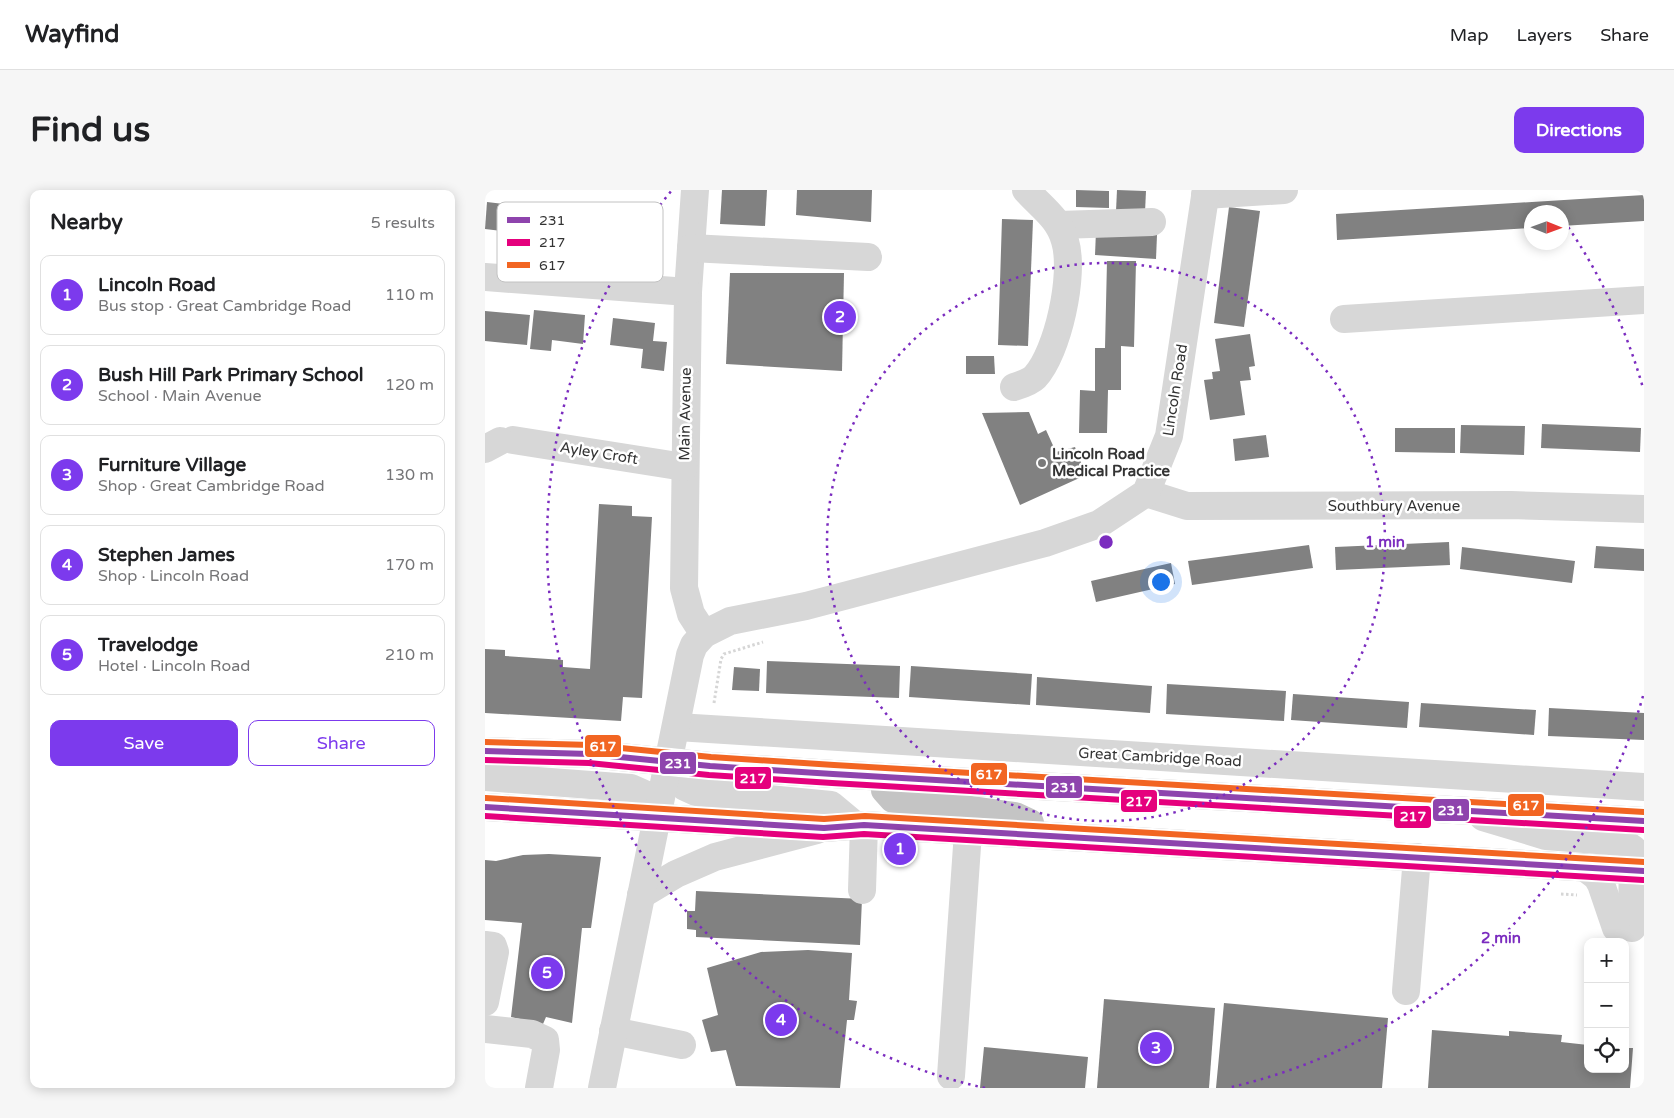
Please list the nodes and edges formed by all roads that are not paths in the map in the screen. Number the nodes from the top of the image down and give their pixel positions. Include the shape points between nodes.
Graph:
1 (695, 190) edge
2 (1026, 190) edge
3 (1284, 190) edge
4 (1205, 193) edge
5 (1152, 222) dead end
6 (1059, 225) junction
7 (691, 248) junction
8 (868, 257) dead end
9 (553, 282) edge
10 (688, 292) junction
11 (1644, 300) edge
12 (1344, 320) dead end
13 (1014, 388) dead end
14 (499, 443) edge
15 (684, 467) junction
16 (1146, 493) junction
17 (1644, 509) edge
18 (704, 634) junction
19 (677, 727) junction
20 (485, 751) edge
21 (670, 762) junction
22 (485, 777) edge
23 (886, 778) junction
24 (1644, 787) edge
25 (485, 807) edge
26 (1465, 811) junction
27 (657, 818) junction
28 (1644, 821) edge
29 (859, 825) junction
30 (824, 828) junction
31 (969, 832) junction
32 (1064, 837) junction
33 (1417, 857) junction
34 (1584, 867) junction
35 (1639, 870) edge
36 (862, 890) dead end
37 (641, 895) junction
38 (485, 945) edge
39 (1405, 991) dead end
40 (485, 1002) edge
41 (485, 1029) edge
42 (613, 1032) junction
43 (682, 1045) dead end
44 (951, 1076) dead end
45 (539, 1088) edge
46 (602, 1088) edge

1 - 7 street, Main Avenue
2 - 6 street
3 - 4 street
4 - 16 street, Lincoln Road via 1169,436
5 - 6 street
6 - 13 street via 1066,242 1070,270 1063,312 1034,378
7 - 8 street
7 - 10 street, Main Avenue
9 - 10 street
10 - 15 street, Main Avenue
11 - 12 street
14 - 15 street, Ayley Croft
15 - 18 street, Main Avenue via 684,588 691,614
16 - 17 street, Southbury Avenue via 1187,506 1511,505
16 - 18 street via 1099,524 1045,543 807,606 730,621
18 - 19 street via 690,655
19 - 21 street
19 - 24 street, Great Cambridge Road
20 - 21 highway via 590,754
21 - 23 highway
21 - 27 street
21 - 29 street via 685,787 696,792 831,805
22 - 27 street via 631,788 649,796
23 - 26 highway
23 - 32 highway via 885,790 893,799 1015,816
25 - 27 highway
26 - 28 highway
26 - 35 street via 1546,836 1623,842 1633,849
27 - 30 highway
27 - 37 street
29 - 30 highway
29 - 31 highway
29 - 36 street
30 - 37 street via 715,857 676,874
31 - 32 highway
31 - 44 street
32 - 33 highway
33 - 34 highway
33 - 39 street
34 - 35 highway
34 - 35 street via 1597,877 1624,928
37 - 42 street
38 - 40 street via 493,946 495,952
41 - 45 street via 532,1034 545,1040
42 - 43 street
42 - 46 street

